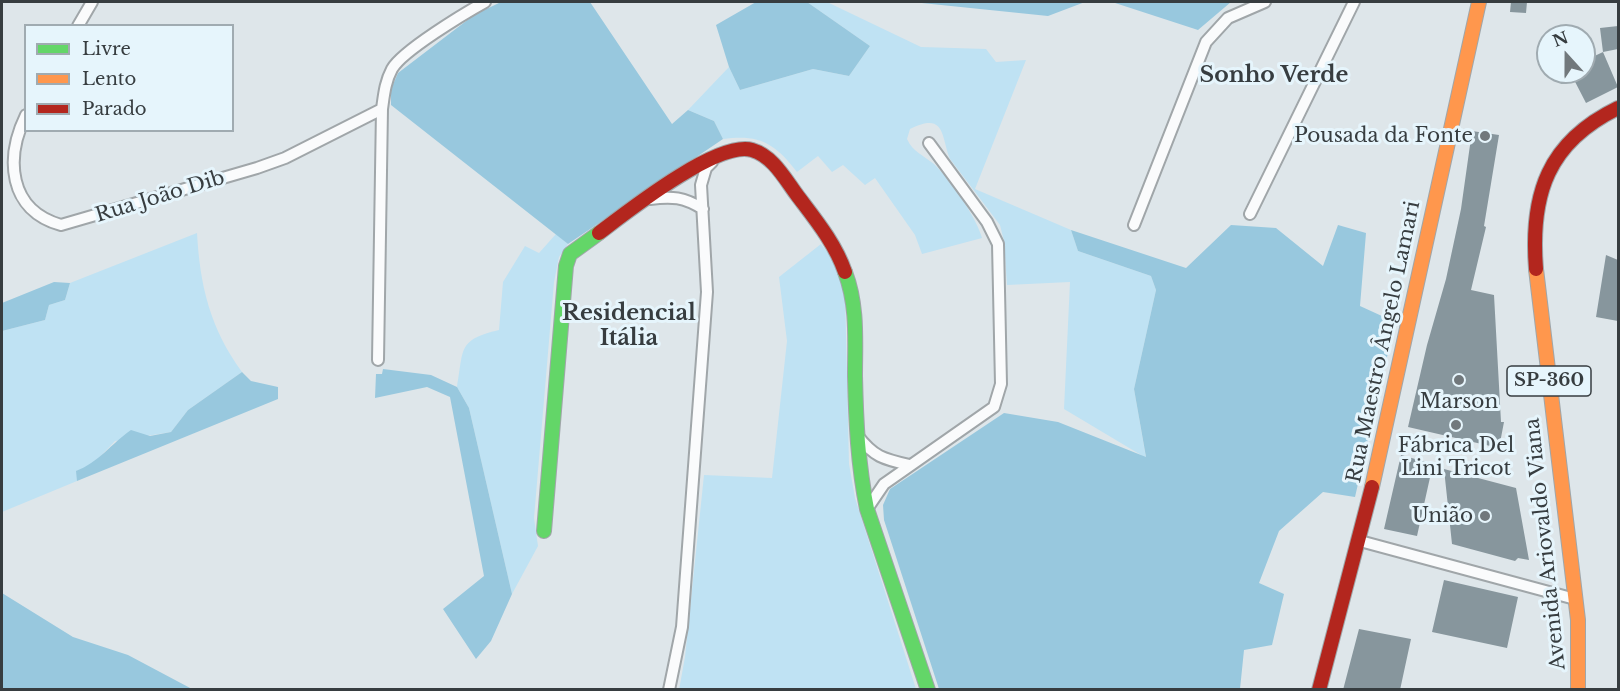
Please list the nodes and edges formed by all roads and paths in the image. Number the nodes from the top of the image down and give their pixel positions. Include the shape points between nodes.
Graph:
1 (92, 2) edge
2 (485, 2) edge
3 (1265, 2) edge
4 (1354, 2) edge
5 (1479, 2) edge
6 (79, 24) edge
7 (1618, 108) edge
8 (382, 110) junction
9 (24, 120) edge
10 (928, 143) dead end
11 (720, 153) junction
12 (644, 199) junction
13 (703, 209) junction
14 (1250, 214) dead end
15 (1134, 225) dead end
16 (378, 360) dead end
17 (856, 435) junction
18 (909, 465) junction
19 (867, 509) junction
20 (544, 531) dead end
21 (1360, 541) junction
22 (1575, 599) junction
23 (669, 690) edge
24 (928, 690) edge
25 (1319, 690) edge
26 (1578, 690) edge

1 - 6 street
2 - 8 street via 408,52 393,67 385,86
3 - 15 street via 1228,18 1206,42
4 - 14 street
5 - 21 street, Rua Maestro Ângelo Lamari
7 - 22 street, Avenida Ariovaldo Viana / SP-360 via 1575,134 1561,152 1538,198 1534,225
8 - 9 street, Rua João Dib via 285,158 61,225 43,220 28,206 18,188 12,168 15,142
8 - 16 street
10 - 18 street via 987,222 998,244 1001,384 994,407
11 - 12 street
11 - 13 street via 702,176
11 - 17 street via 745,148 767,156 841,260 855,303
12 - 13 street via 676,196
12 - 20 street via 581,244 570,254 566,266
13 - 23 street via 707,292 698,428 682,627
17 - 18 street via 870,452
17 - 19 street
18 - 19 street via 884,484
19 - 24 street
21 - 22 street
21 - 25 street, Rua Maestro Ângelo Lamari
22 - 26 street, Avenida Ariovaldo Viana / SP-360 via 1580,652

